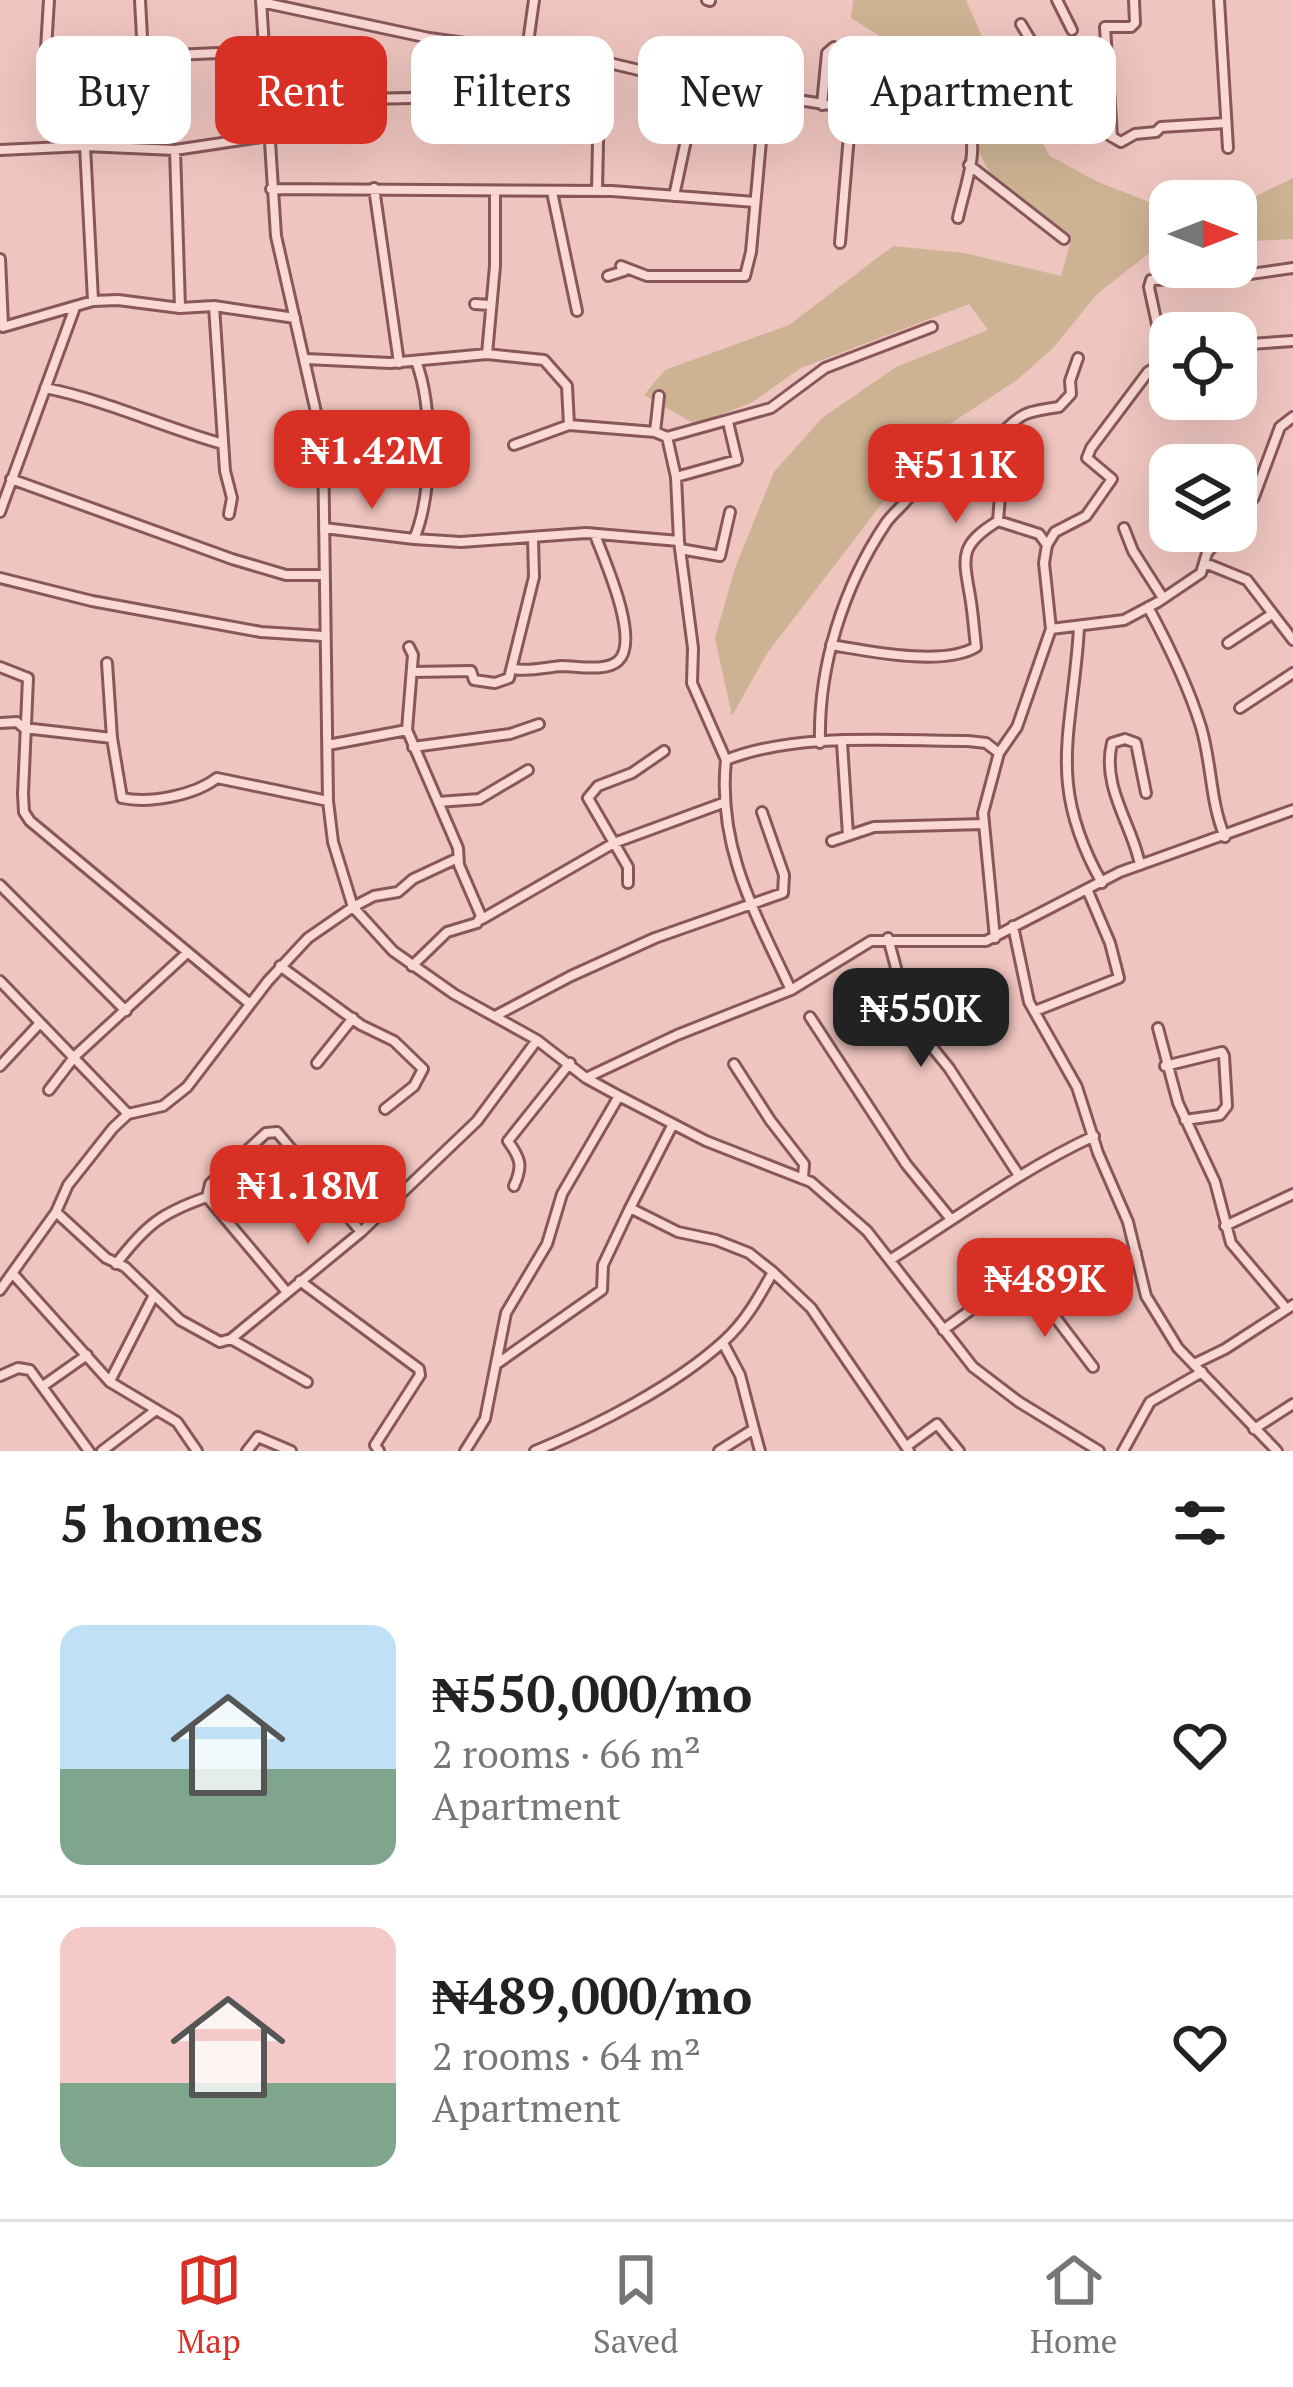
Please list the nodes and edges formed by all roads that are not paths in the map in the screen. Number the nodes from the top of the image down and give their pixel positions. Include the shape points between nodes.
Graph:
1 (49, 0) edge
2 (140, 0) edge
3 (534, 0) edge
4 (1057, 0) edge
5 (1135, 0) edge
6 (1219, 0) edge
7 (261, 1) edge
8 (1021, 24) dead end
9 (1072, 30) dead end
10 (47, 36) edge
11 (142, 36) edge
12 (263, 36) edge
13 (420, 36) edge
14 (528, 36) edge
15 (1028, 36) edge
16 (1106, 36) edge
17 (828, 52) edge
18 (804, 102) edge
19 (823, 105) junction
20 (828, 106) edge
21 (1226, 123) junction
22 (1116, 139) edge
23 (215, 144) edge
24 (269, 144) edge
25 (598, 144) edge
26 (685, 144) edge
27 (760, 144) edge
28 (848, 144) edge
29 (972, 144) edge
30 (85, 146) junction
31 (1228, 148) dead end
32 (0, 150) edge
33 (175, 150) junction
34 (969, 165) junction
35 (374, 188) junction
36 (272, 189) junction
37 (597, 190) junction
38 (495, 191) junction
39 (552, 192) junction
40 (674, 196) junction
41 (755, 202) junction
42 (958, 218) dead end
43 (1064, 239) dead end
44 (840, 243) dead end
45 (0, 259) edge
46 (1293, 268) edge
47 (608, 276) dead end
48 (93, 301) junction
49 (475, 304) dead end
50 (490, 304) junction
51 (214, 306) junction
52 (180, 308) junction
53 (75, 309) junction
54 (577, 310) dead end
55 (1155, 312) edge
56 (295, 318) junction
57 (2, 325) edge
58 (932, 327) dead end
59 (1293, 341) edge
60 (1257, 344) edge
61 (488, 355) junction
62 (1078, 358) dead end
63 (306, 359) junction
64 (416, 361) junction
65 (399, 363) junction
66 (1149, 371) edge
67 (45, 388) junction
68 (659, 396) dead end
69 (1293, 417) edge
70 (728, 422) junction
71 (569, 425) junction
72 (655, 432) junction
73 (667, 437) junction
74 (223, 444) junction
75 (514, 445) dead end
76 (1028, 452) dead end
77 (676, 477) junction
78 (11, 479) junction
79 (1257, 491) edge
80 (0, 512) edge
81 (730, 512) dead end
82 (229, 514) dead end
83 (998, 521) junction
84 (324, 528) junction
85 (1124, 528) dead end
86 (595, 535) junction
87 (533, 538) junction
88 (414, 539) junction
89 (680, 545) junction
90 (1047, 545) junction
91 (1208, 552) edge
92 (1205, 563) junction
93 (322, 574) junction
94 (0, 578) edge
95 (1163, 598) junction
96 (1148, 607) junction
97 (1272, 614) junction
98 (1079, 628) junction
99 (1051, 629) junction
100 (323, 636) junction
101 (1293, 640) edge
102 (1228, 643) dead end
103 (831, 645) junction
104 (409, 647) dead end
105 (107, 663) dead end
106 (0, 667) edge
107 (514, 669) junction
108 (412, 672) junction
109 (1293, 673) edge
110 (1240, 708) dead end
111 (0, 723) edge
112 (539, 724) dead end
113 (24, 728) junction
114 (407, 730) junction
115 (112, 738) junction
116 (842, 742) junction
117 (820, 743) junction
118 (328, 745) junction
119 (413, 747) junction
120 (664, 751) dead end
121 (999, 753) junction
122 (726, 760) junction
123 (528, 770) dead end
124 (1145, 794) dead end
125 (328, 801) junction
126 (438, 802) junction
127 (723, 802) junction
128 (1293, 810) edge
129 (762, 812) dead end
130 (985, 824) junction
131 (848, 835) junction
132 (1225, 838) junction
133 (832, 842) dead end
134 (614, 843) junction
135 (458, 858) junction
136 (1140, 865) junction
137 (628, 883) dead end
138 (1102, 883) junction
139 (0, 885) edge
140 (1087, 889) junction
141 (353, 907) junction
142 (750, 907) junction
143 (480, 920) junction
144 (1013, 926) junction
145 (888, 938) junction
146 (995, 938) junction
147 (187, 952) junction
148 (280, 966) junction
149 (412, 966) junction
150 (0, 982) edge
151 (790, 990) junction
152 (250, 1004) junction
153 (126, 1011) junction
154 (1035, 1011) junction
155 (496, 1016) junction
156 (811, 1017) dead end
157 (353, 1018) junction
158 (40, 1023) junction
159 (1158, 1028) dead end
160 (537, 1040) junction
161 (75, 1056) junction
162 (317, 1063) dead end
163 (570, 1063) junction
164 (734, 1064) dead end
165 (0, 1066) edge
166 (1166, 1066) junction
167 (586, 1078) junction
168 (49, 1090) dead end
169 (619, 1096) junction
170 (385, 1109) dead end
171 (128, 1114) junction
172 (1185, 1120) junction
173 (673, 1124) junction
174 (1094, 1136) junction
175 (1080, 1143) junction
176 (1098, 1154) junction
177 (1018, 1174) junction
178 (803, 1178) junction
179 (514, 1186) dead end
180 (1293, 1194) edge
181 (207, 1197) junction
182 (630, 1208) junction
183 (56, 1212) junction
184 (950, 1219) junction
185 (1226, 1226) junction
186 (361, 1232) junction
187 (1136, 1252) junction
188 (890, 1260) junction
189 (116, 1264) junction
190 (773, 1271) junction
191 (14, 1275) junction
192 (300, 1281) junction
193 (1030, 1284) junction
194 (0, 1290) edge
195 (286, 1291) junction
196 (153, 1297) junction
197 (1289, 1306) edge
198 (943, 1330) junction
199 (231, 1339) junction
200 (723, 1343) junction
201 (87, 1355) junction
202 (498, 1364) junction
203 (1194, 1364) junction
204 (1093, 1367) dead end
205 (1202, 1372) junction
206 (0, 1376) edge
207 (110, 1382) junction
208 (307, 1382) dead end
209 (43, 1386) junction
210 (1293, 1404) edge
211 (156, 1410) junction
212 (754, 1429) junction
213 (1254, 1430) junction
214 (374, 1449) edge
215 (908, 1449) edge
216 (89, 1451) edge
217 (102, 1451) edge
218 (197, 1451) edge
219 (247, 1451) edge
220 (292, 1451) edge
221 (465, 1451) edge
222 (535, 1451) edge
223 (719, 1451) edge
224 (760, 1451) edge
225 (959, 1451) edge
226 (1099, 1451) edge
227 (1123, 1451) edge
228 (1276, 1451) edge

1 - 10 street
2 - 11 street
3 - 14 street
4 - 9 street
5 - 16 street via 1131,27 1105,27
6 - 21 street
7 - 12 street
7 - 13 street
8 - 15 street
17 - 19 street
18 - 19 street
19 - 20 street
21 - 22 street
21 - 31 street
23 - 33 street
24 - 36 street
25 - 37 street
26 - 40 street
27 - 41 street
28 - 44 street
29 - 34 street
30 - 32 street
30 - 33 street
30 - 48 street
33 - 52 street
34 - 42 street
34 - 43 street
35 - 36 street
35 - 38 street
35 - 65 street
36 - 56 street
37 - 39 street
37 - 40 street
38 - 39 street
38 - 50 street
39 - 54 street
40 - 41 street
41 - 47 street via 742,278 623,269
45 - 57 street
46 - 55 street via 1151,280
48 - 52 street
48 - 53 street
49 - 50 street
50 - 61 street
51 - 52 street
51 - 56 street
51 - 74 street
53 - 57 street
53 - 67 street
56 - 63 street
58 - 70 street via 825,368 771,408
59 - 60 street
61 - 64 street
61 - 71 street via 552,366 568,386
62 - 103 street via 1071,394 1059,407 1022,412 986,447 923,465 856,578
63 - 65 street
63 - 84 street via 323,443
64 - 65 street
64 - 88 street via 427,402
66 - 90 street via 1090,448 1088,458 1112,479 1105,494
67 - 74 street
67 - 78 street
68 - 72 street
69 - 79 street via 1280,427
70 - 73 street
70 - 77 street via 736,460
71 - 72 street
71 - 75 street
72 - 73 street
73 - 77 street
74 - 82 street
76 - 83 street via 1000,484
77 - 89 street
78 - 80 street
78 - 93 street via 232,560 286,575
81 - 89 street via 720,556
83 - 90 street via 1039,534
83 - 103 street via 981,530 963,560 976,647 953,656
84 - 88 street
84 - 93 street
85 - 95 street
86 - 87 street
86 - 89 street
86 - 107 street via 623,619 620,660
87 - 88 street
87 - 107 street
89 - 122 street via 692,683
90 - 99 street
91 - 92 street
92 - 95 street
92 - 97 street via 1247,580
93 - 100 street
94 - 100 street via 261,632
95 - 96 street
96 - 98 street
96 - 132 street via 1202,730
97 - 101 street
97 - 102 street
98 - 99 street
98 - 138 street via 1066,727 1068,796
99 - 121 street via 1017,727
100 - 118 street
103 - 117 street
104 - 108 street
105 - 115 street
106 - 113 street via 28,678
107 - 108 street via 495,683 474,680 470,670
108 - 114 street
109 - 110 street
111 - 113 street
112 - 119 street
113 - 115 street
113 - 147 street via 30,821
114 - 118 street
114 - 119 street
115 - 125 street via 122,798 204,788 217,778
116 - 117 street
116 - 121 street via 968,741
116 - 131 street
117 - 122 street
118 - 125 street
119 - 126 street
120 - 134 street via 590,794
121 - 130 street
122 - 127 street
123 - 126 street via 479,799
124 - 136 street via 1136,742 1112,743 1122,820
125 - 141 street
126 - 135 street
127 - 134 street
127 - 142 street
128 - 132 street
129 - 142 street via 783,893
130 - 131 street
130 - 146 street
131 - 133 street
132 - 136 street
134 - 137 street
134 - 143 street
135 - 141 street
135 - 143 street
136 - 138 street
138 - 140 street
139 - 153 street
140 - 144 street
140 - 154 street via 1119,978
141 - 148 street
141 - 149 street
142 - 151 street
142 - 155 street via 600,962
143 - 149 street via 447,932
144 - 146 street
144 - 154 street
145 - 146 street
145 - 151 street
145 - 177 street via 910,1021
147 - 152 street
147 - 153 street
148 - 152 street
148 - 157 street
149 - 155 street
150 - 158 street
151 - 167 street
152 - 171 street via 187,1087 163,1106
153 - 161 street
154 - 174 street
155 - 160 street
156 - 184 street
157 - 162 street
157 - 170 street via 423,1069
158 - 161 street
158 - 165 street
159 - 166 street
160 - 163 street
160 - 186 street via 477,1120
161 - 168 street
161 - 171 street
163 - 167 street
163 - 179 street via 508,1142 520,1158
164 - 178 street via 804,1164
166 - 172 street
166 - 172 street via 1224,1056 1227,1106
167 - 169 street
169 - 173 street
169 - 202 street via 506,1313
171 - 183 street via 68,1185
172 - 185 street
173 - 178 street
173 - 182 street
174 - 175 street
174 - 176 street
175 - 176 street
175 - 177 street
176 - 187 street
177 - 184 street
178 - 188 street via 860,1223
180 - 185 street
181 - 186 street via 232,1161 274,1131
181 - 189 street via 141,1230
181 - 195 street
182 - 190 street via 749,1253
182 - 202 street via 603,1265 602,1290
183 - 189 street
183 - 191 street
184 - 188 street
185 - 197 street
186 - 192 street
187 - 193 street via 1075,1256
187 - 203 street via 1154,1312
188 - 198 street
189 - 196 street
190 - 200 street
190 - 215 street via 811,1308
191 - 194 street
191 - 201 street
192 - 195 street
192 - 214 street via 419,1370
193 - 198 street via 986,1299
193 - 204 street
195 - 199 street
196 - 199 street via 220,1342
196 - 207 street
197 - 203 street
198 - 226 street via 994,1385
199 - 208 street
200 - 212 street
200 - 222 street via 648,1395
201 - 207 street
201 - 209 street
202 - 221 street via 484,1420
203 - 205 street
205 - 213 street
205 - 227 street via 1150,1402
206 - 209 street via 25,1368
207 - 211 street
209 - 216 street
210 - 213 street
211 - 217 street
211 - 218 street
212 - 223 street
212 - 224 street
213 - 228 street
215 - 225 street via 937,1424
219 - 220 street via 258,1437

